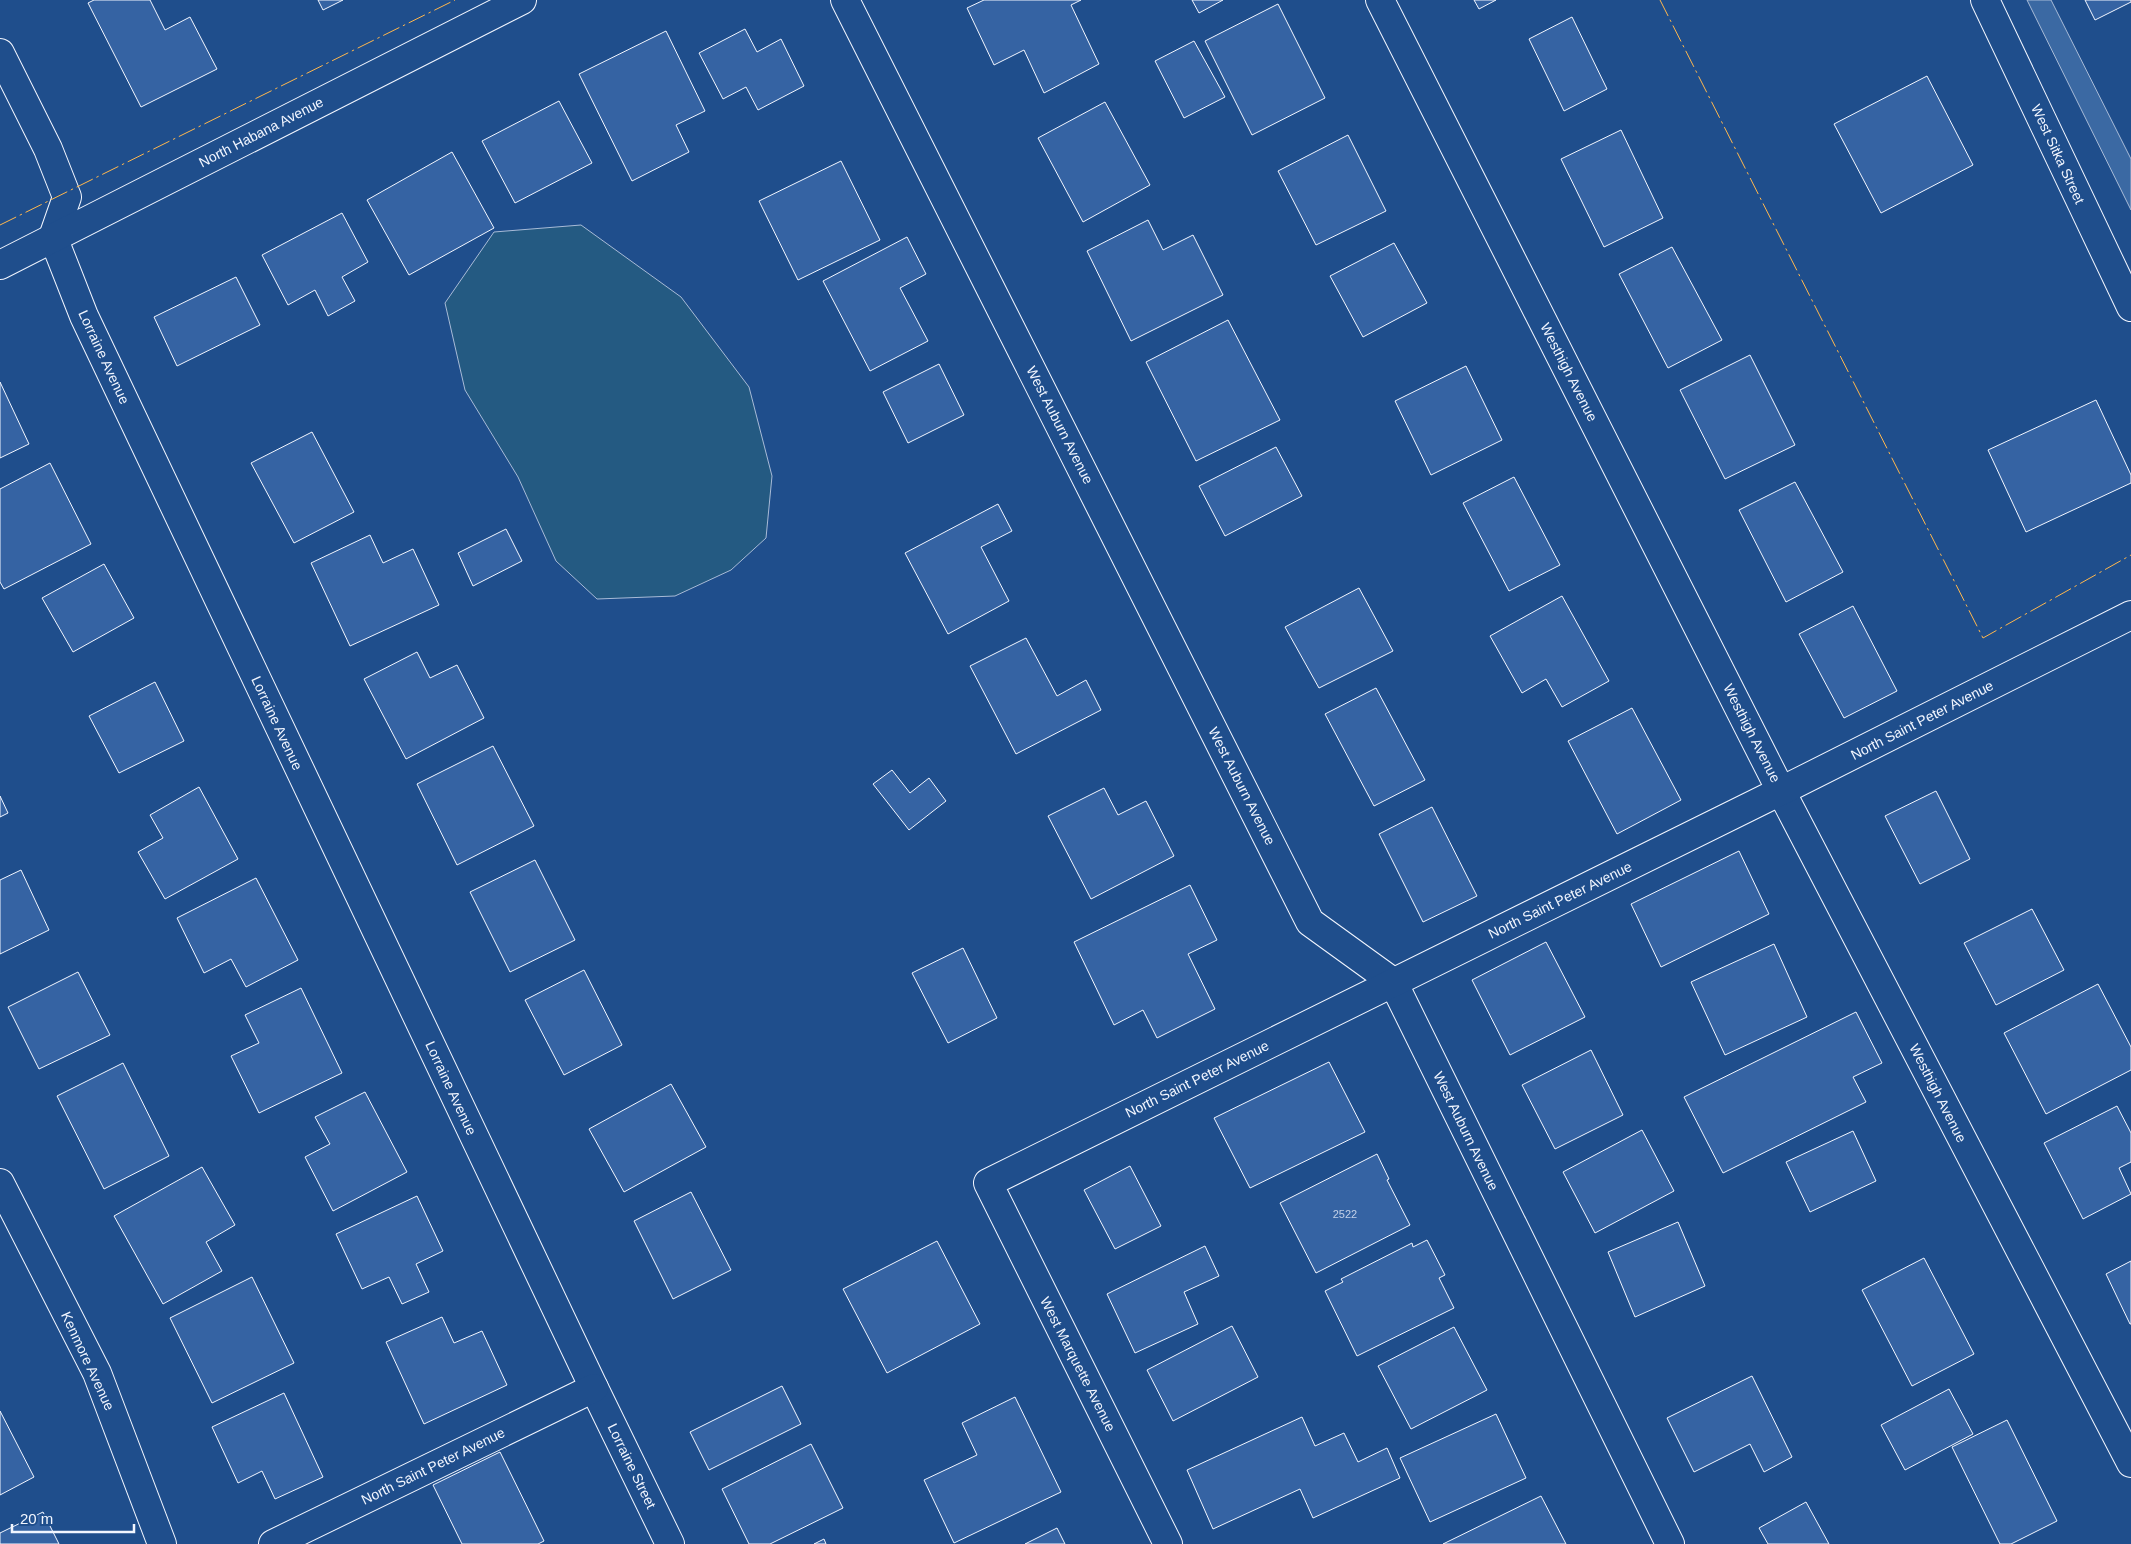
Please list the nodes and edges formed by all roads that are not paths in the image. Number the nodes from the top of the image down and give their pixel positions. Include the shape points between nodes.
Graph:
1 (522, 0) edge
2 (845, 0) edge
3 (1380, 0) edge
4 (1985, 0) edge
5 (0, 53) edge
6 (53, 237) junction
7 (0, 265) edge
8 (2131, 308) edge
9 (2130, 618) edge
10 (1781, 791) junction
11 (1393, 982) junction
12 (0, 1183) edge
13 (988, 1183) joint
14 (594, 1388) junction
15 (2131, 1463) edge
16 (162, 1544) edge
17 (273, 1544) edge
18 (670, 1544) edge
19 (1168, 1544) edge
20 (1670, 1544) edge

1 - 6 street, North Habana Avenue
2 - 11 street, West Auburn Avenue via 1310,922
3 - 10 street, Westhigh Avenue
4 - 8 street, West Sitka Street
5 - 6 street via 48,149 67,197
6 - 7 street, North Habana Avenue
6 - 14 street, Lorraine Avenue via 84,316
9 - 10 street, North Saint Peter Avenue
10 - 11 street, North Saint Peter Avenue
10 - 15 street, Westhigh Avenue
11 - 13 street, North Saint Peter Avenue
11 - 20 street, West Auburn Avenue
12 - 16 street, Kenmore Avenue via 97,1373
13 - 19 street, West Marquette Avenue
14 - 17 street, North Saint Peter Avenue
14 - 18 street, Lorraine Street

